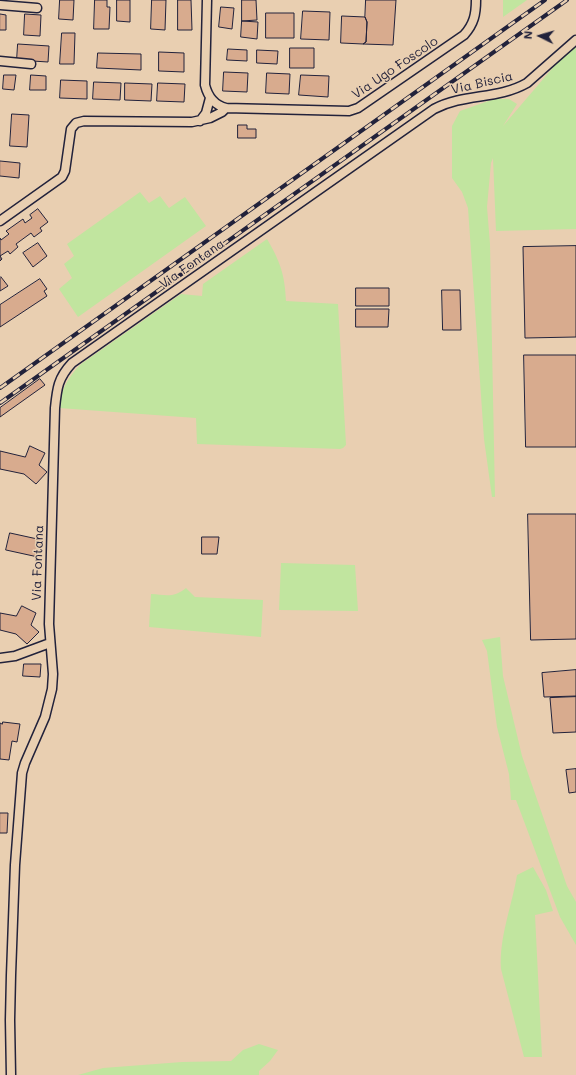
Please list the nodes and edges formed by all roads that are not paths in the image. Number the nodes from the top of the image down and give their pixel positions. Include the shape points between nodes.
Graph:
1 (206, 0) edge
2 (476, 0) edge
3 (0, 5) edge
4 (37, 8) dead end
5 (576, 40) edge
6 (0, 61) edge
7 (31, 64) dead end
8 (210, 98) junction
9 (226, 108) junction
10 (200, 121) junction
11 (328, 183) joint
12 (0, 220) edge
13 (50, 644) junction
14 (0, 658) edge
15 (11, 1075) edge

1 - 8 street via 205,85
2 - 9 street, Via Ugo Foscolo via 473,22 464,35 358,108 348,111
3 - 4 street
5 - 11 street, Via Biscia via 527,83 507,92 463,98 443,104
6 - 7 street
8 - 9 street via 219,106
8 - 10 street via 209,106
9 - 10 street
10 - 12 street via 76,123 71,129 62,177
11 - 13 street, Via Fontana via 64,371 59,382 55,408
13 - 14 street via 15,656
13 - 15 street, Via Fontana via 53,674 51,696 45,717 24,763 21,783 11,975

